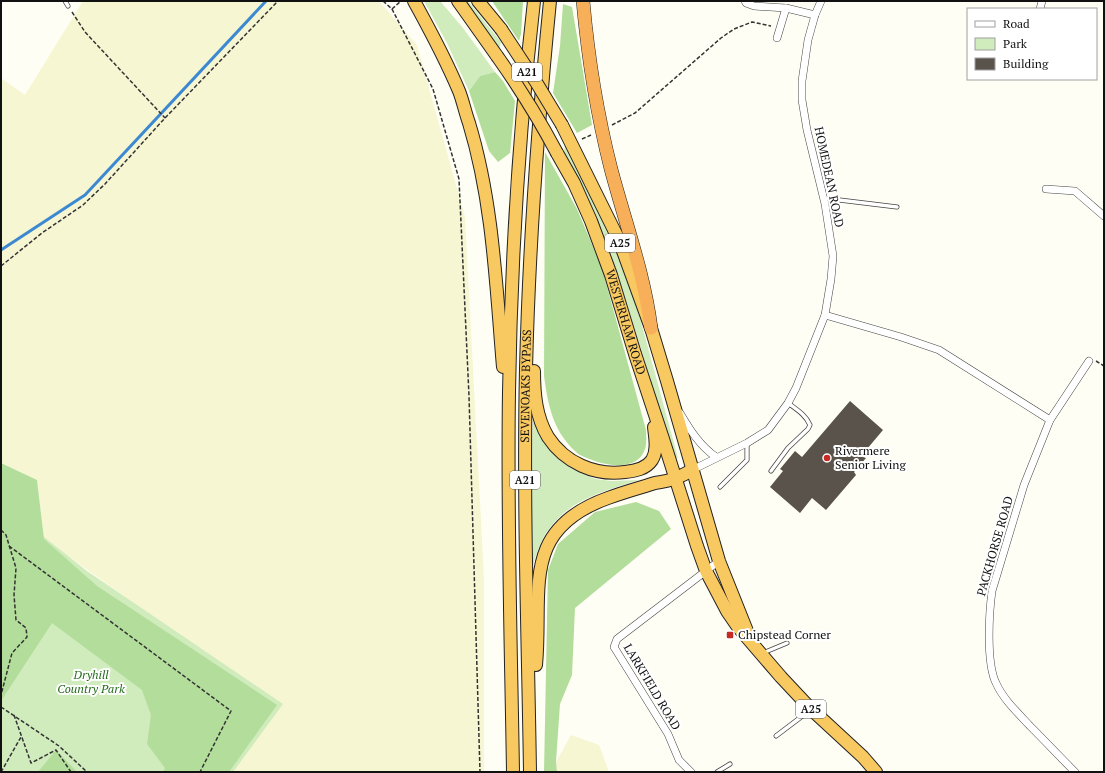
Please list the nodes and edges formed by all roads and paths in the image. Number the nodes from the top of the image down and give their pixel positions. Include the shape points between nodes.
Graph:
1 (65, 1) edge
2 (278, 1) edge
3 (383, 1) edge
4 (401, 1) edge
5 (414, 1) edge
6 (458, 1) edge
7 (478, 1) edge
8 (534, 1) edge
9 (550, 1) edge
10 (583, 1) edge
11 (745, 1) edge
12 (821, 1) edge
13 (68, 6) joint
14 (786, 8) junction
15 (392, 9) junction
16 (815, 15) junction
17 (781, 28) junction
18 (778, 38) dead end
19 (165, 118) junction
20 (602, 129) junction
21 (572, 145) junction
22 (1046, 189) dead end
23 (823, 198) junction
24 (897, 207) dead end
25 (1104, 216) edge
26 (530, 256) junction
27 (1, 266) edge
28 (825, 315) junction
29 (650, 328) junction
30 (1089, 360) dead end
31 (650, 403) junction
32 (674, 403) junction
33 (788, 403) junction
34 (1050, 420) junction
35 (509, 436) junction
36 (747, 443) junction
37 (716, 457) junction
38 (692, 470) junction
39 (771, 471) dead end
40 (676, 478) junction
41 (720, 487) dead end
42 (1, 530) edge
43 (9, 546) junction
44 (719, 561) junction
45 (706, 571) junction
46 (751, 641) junction
47 (787, 643) dead end
48 (762, 654) junction
49 (1, 695) edge
50 (529, 704) junction
51 (1, 707) edge
52 (811, 709) junction
53 (14, 715) junction
54 (22, 736) junction
55 (776, 736) dead end
56 (730, 764) dead end
57 (1, 772) edge
58 (71, 772) edge
59 (87, 772) edge
60 (200, 772) edge
61 (480, 772) edge
62 (513, 772) edge
63 (530, 772) edge
64 (691, 772) edge
65 (717, 772) edge
66 (876, 772) edge
67 (1075, 772) edge

1 - 13 lane
2 - 19 path
3 - 15 path
4 - 15 path
5 - 35 highway via 436,40 459,92 474,139 486,193 494,255
6 - 31 highway, WESTERHAM ROAD / A25, bridge via 533,109 574,183 611,275
7 - 21 highway, WESTERHAM ROAD / A25, bridge via 501,29 536,82
8 - 35 highway, SEVENOAKS BYPASS / A21 via 518,179
9 - 26 highway, SEVENOAKS BYPASS / A21
10 - 20 highway via 589,56
11 - 14 street via 754,6
12 - 16 street, HOMEDEAN ROAD
13 - 19 path via 86,32
14 - 16 street
14 - 17 street
15 - 61 path via 433,89 459,179 469,396
16 - 23 street, HOMEDEAN ROAD via 802,70 802,100
17 - 18 street
17 - 20 path via 752,22 734,30 721,38 635,113
19 - 27 path via 105,184 82,205
20 - 21 path
20 - 29 highway via 644,286
21 - 29 highway, WESTERHAM ROAD / A25 via 618,240
22 - 25 street via 1075,191
23 - 24 lane
23 - 28 street, HOMEDEAN ROAD via 833,256
26 - 31 highway via 535,395 544,428 553,443 581,466 600,472 639,470 648,464 655,452 656,442
26 - 50 highway, SEVENOAKS BYPASS / A21 via 525,442
28 - 33 street, HOMEDEAN ROAD
28 - 34 street via 939,350
29 - 32 highway, WESTERHAM ROAD / A25
30 - 34 street, PACKHORSE ROAD
31 - 40 highway, WESTERHAM ROAD / A25
32 - 37 street via 697,440
32 - 38 highway, WESTERHAM ROAD / A25
33 - 36 street via 768,430
33 - 39 lane via 800,412 810,425
34 - 67 street, PACKHORSE ROAD via 1024,485 992,591 989,609 990,664 995,682 1003,695
35 - 62 highway, SEVENOAKS BYPASS / A21
36 - 37 street
36 - 41 lane via 746,460
37 - 38 street
38 - 40 highway
38 - 44 highway, WESTERHAM ROAD / A25
40 - 45 highway, WESTERHAM ROAD / A25
40 - 50 highway via 614,496 584,508 566,520 551,538 543,557 539,577 536,658
42 - 43 path via 6,535
43 - 49 path via 16,568 16,620 26,628 27,637 12,653
43 - 60 path via 231,710
44 - 45 street, LARKFIELD ROAD
44 - 46 highway, WESTERHAM ROAD / A25
45 - 46 highway, WESTERHAM ROAD / A25 via 727,611
45 - 64 street, LARKFIELD ROAD via 617,639 614,647 668,734 679,760
46 - 48 highway, WESTERHAM ROAD / A25
47 - 48 lane
48 - 52 highway, WESTERHAM ROAD / A25
50 - 63 highway, SEVENOAKS BYPASS / A21
51 - 53 path
52 - 55 lane
52 - 66 highway, WESTERHAM ROAD / A25
53 - 54 path
53 - 59 path via 59,746
54 - 57 path
54 - 58 path via 31,763 56,750
56 - 65 lane

